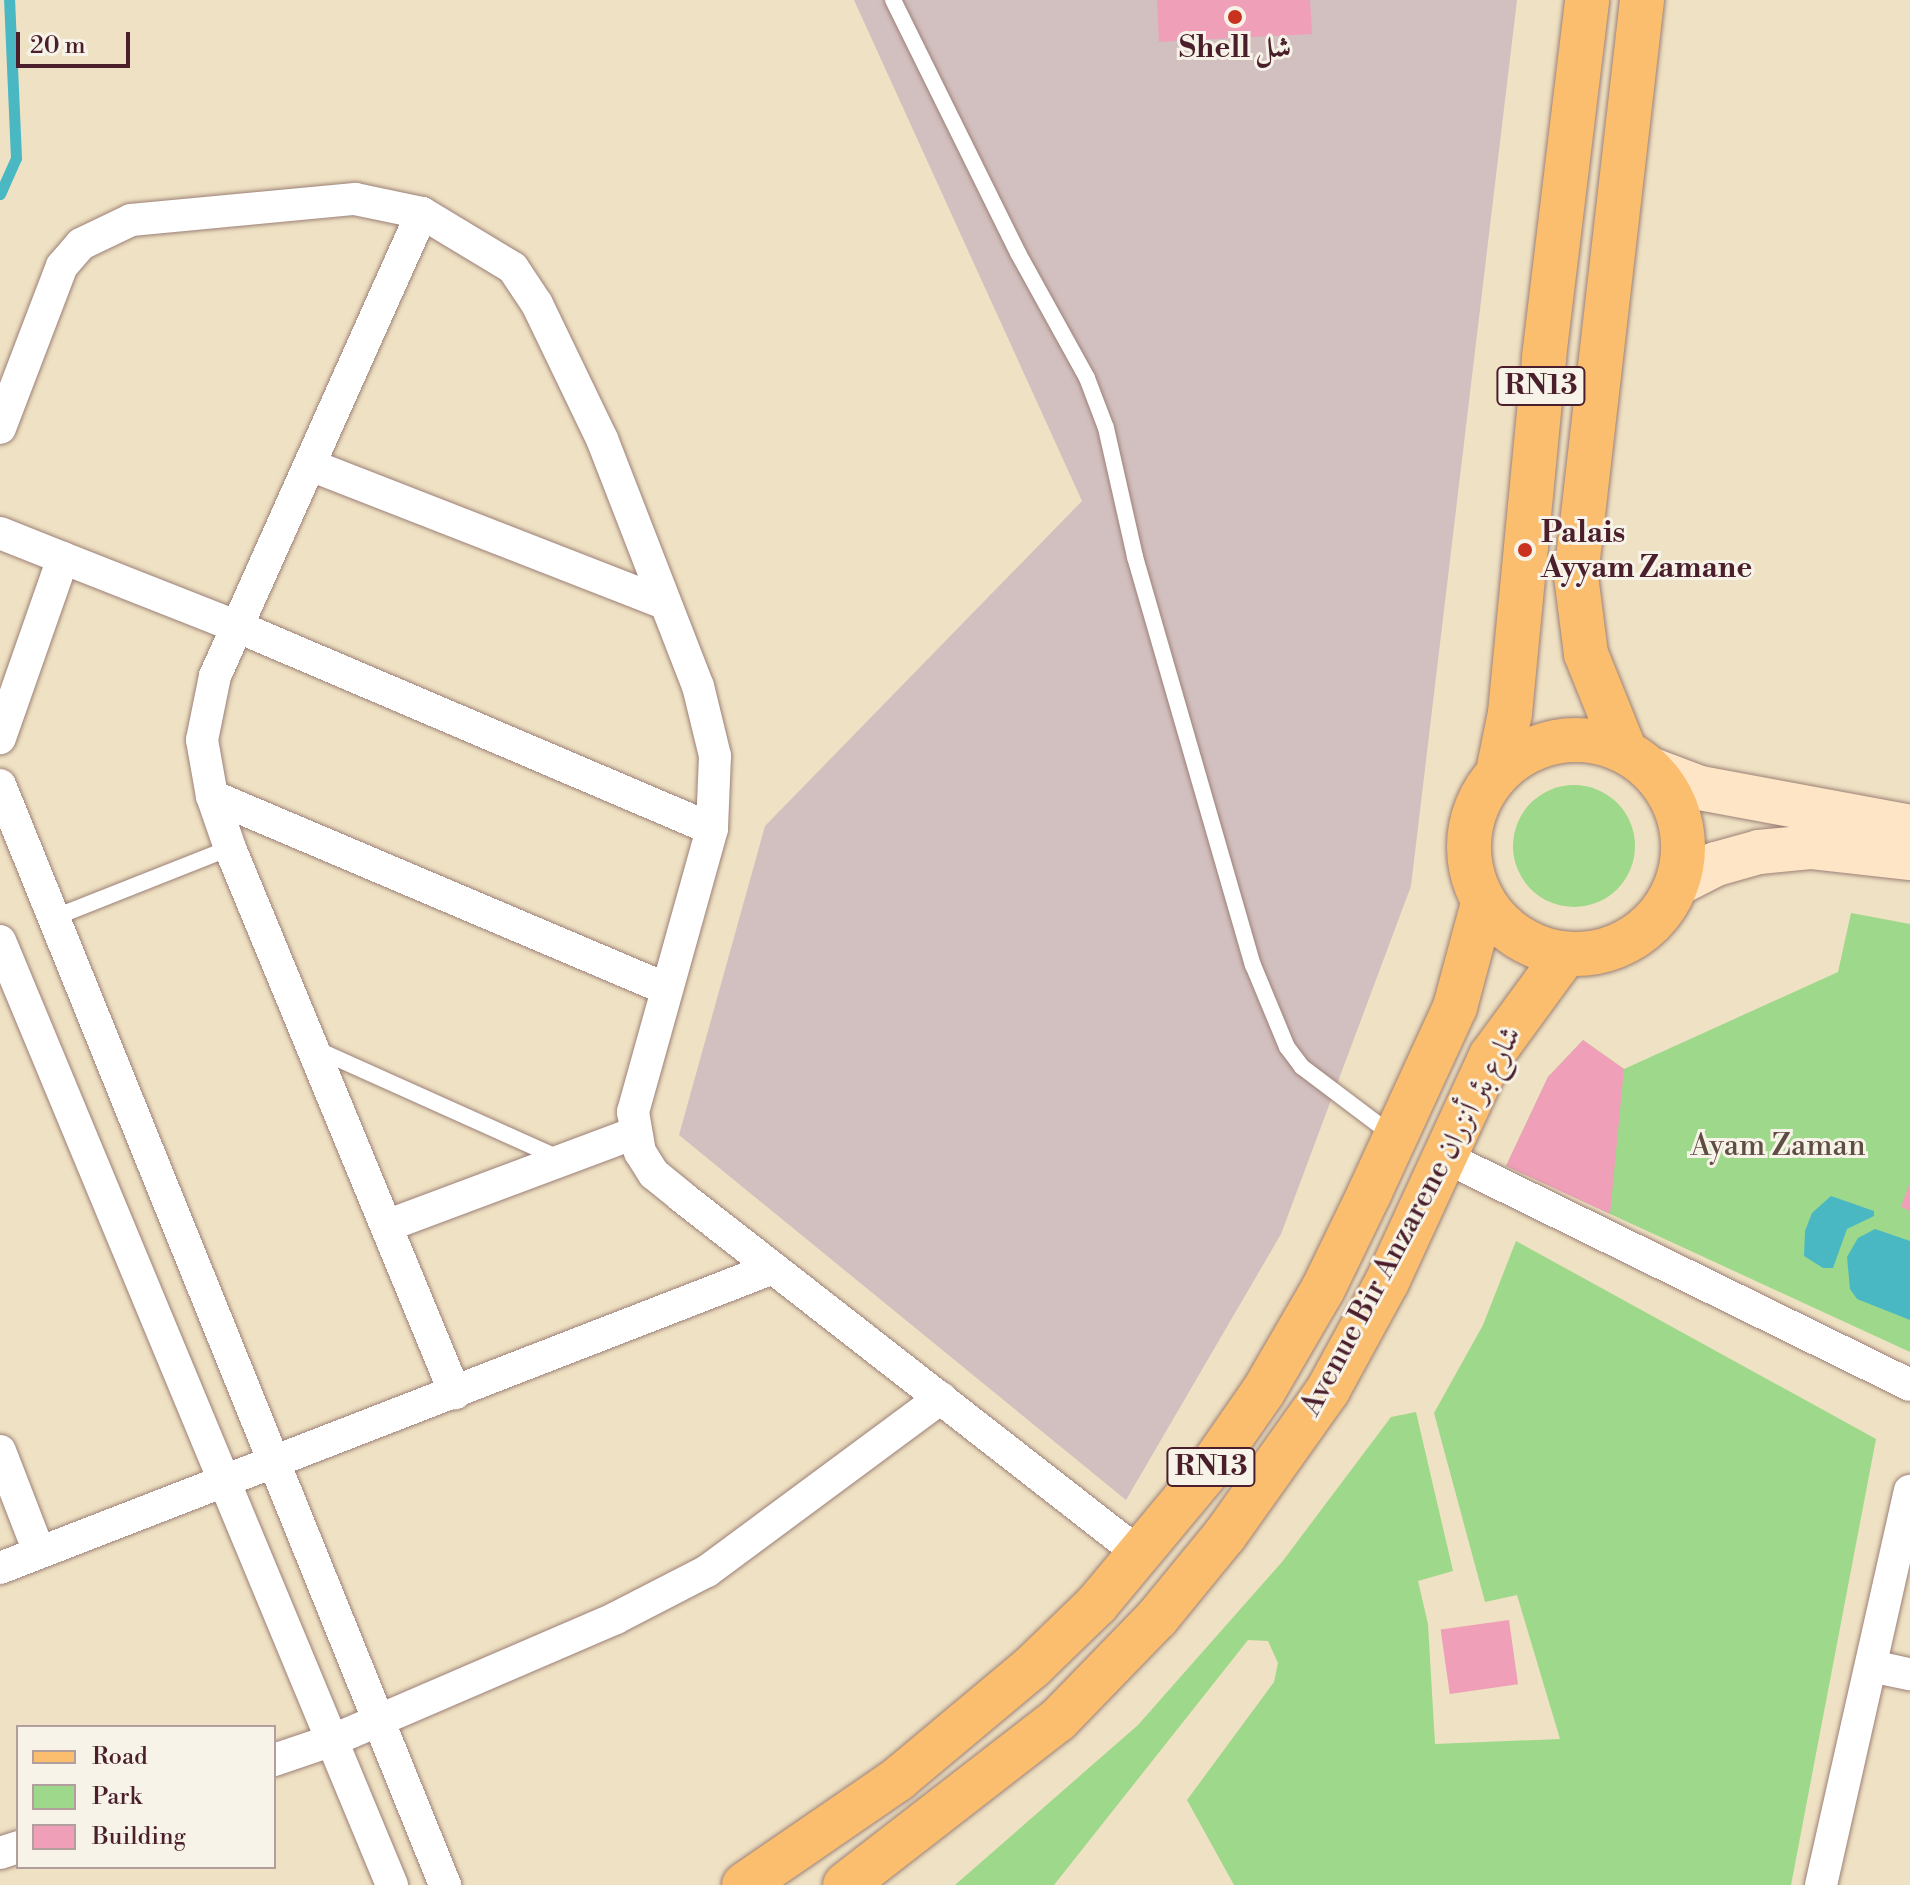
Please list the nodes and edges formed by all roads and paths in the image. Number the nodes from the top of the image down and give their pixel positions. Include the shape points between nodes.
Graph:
1 (893, 0) edge
2 (1587, 0) edge
3 (1642, 0) edge
4 (422, 213) junction
5 (0, 428) edge
6 (310, 465) junction
7 (0, 533) edge
8 (63, 558) junction
9 (664, 603) junction
10 (236, 626) junction
11 (0, 738) edge
12 (1638, 760) junction
13 (1498, 772) junction
14 (0, 785) edge
15 (212, 796) junction
16 (1910, 827) edge
17 (712, 829) junction
18 (230, 848) junction
19 (1910, 858) edge
20 (1677, 884) junction
21 (1483, 903) junction
22 (53, 918) junction
23 (0, 941) edge
24 (1565, 955) junction
25 (666, 989) junction
26 (314, 1048) junction
27 (633, 1134) junction
28 (1396, 1138) junction
29 (1441, 1155) junction
30 (563, 1160) junction
31 (389, 1225) junction
32 (773, 1268) junction
33 (1910, 1385) edge
34 (455, 1393) junction
35 (941, 1398) junction
36 (0, 1451) edge
37 (272, 1463) junction
38 (224, 1481) junction
39 (1910, 1491) edge
40 (39, 1552) junction
41 (1141, 1555) junction
42 (0, 1568) edge
43 (1871, 1666) junction
44 (1910, 1674) edge
45 (377, 1722) junction
46 (333, 1740) junction
47 (276, 1759) edge
48 (392, 1885) edge
49 (445, 1885) edge
50 (744, 1885) edge
51 (845, 1885) edge
52 (1821, 1885) edge

1 - 28 lane via 1018,253 1087,378 1106,428 1135,557 1253,965 1287,1047 1302,1067
2 - 13 main road, RN13 via 1544,357 1510,713
3 - 12 main road, RN13 via 1576,576 1586,654
4 - 5 street via 355,199 310,199 177,213 103,231 81,244 48,292
4 - 6 street
4 - 9 street via 500,255 527,286 602,439
6 - 9 street
6 - 10 street
7 - 8 street
8 - 10 street
8 - 11 street
9 - 17 street via 710,723 715,756
10 - 15 street via 205,711 202,740
10 - 17 street
12 - 13 main road, RN13 via 1592,740 1558,741 1525,752
12 - 16 main road via 1700,788
12 - 20 main road, RN13 via 1669,794 1680,823 1683,854
13 - 21 main road, RN13 via 1478,801 1468,835 1470,869
14 - 22 street
15 - 18 street
15 - 25 street
17 - 25 street
18 - 22 lane
18 - 26 street
19 - 20 main road via 1810,847 1759,852 1716,864
20 - 24 main road, RN13 via 1660,915 1633,939 1600,952
21 - 24 main road, RN13 via 1504,928 1532,946
21 - 28 main road, Avenue Bir Anzarene شارع بئر أنزران / RN13 via 1455,1007
22 - 37 street
23 - 38 street
24 - 29 main road, Avenue Bir Anzarene شارع بئر أنزران / RN13 via 1491,1056
25 - 27 street via 633,1112
26 - 30 lane
26 - 31 street
27 - 30 street
27 - 32 street via 654,1174
28 - 41 main road, Avenue Bir Anzarene شارع بئر أنزران / RN13 via 1323,1289 1263,1392
29 - 33 street
29 - 51 main road, Avenue Bir Anzarene شارع بئر أنزران / RN13 via 1387,1282 1328,1390 1225,1535 1157,1618 1058,1720
30 - 31 street
31 - 34 street
32 - 34 street
32 - 35 street
34 - 37 street
35 - 41 street
35 - 45 street via 707,1571 616,1618
36 - 40 street
37 - 38 street
37 - 45 street
38 - 40 street
38 - 46 street
39 - 43 street
40 - 42 street
41 - 50 main road, Avenue Bir Anzarene شارع بئر أنزران / RN13 via 1032,1667 919,1762 817,1840
43 - 44 street
43 - 52 street
45 - 46 street
45 - 49 street
46 - 47 street
46 - 48 street

